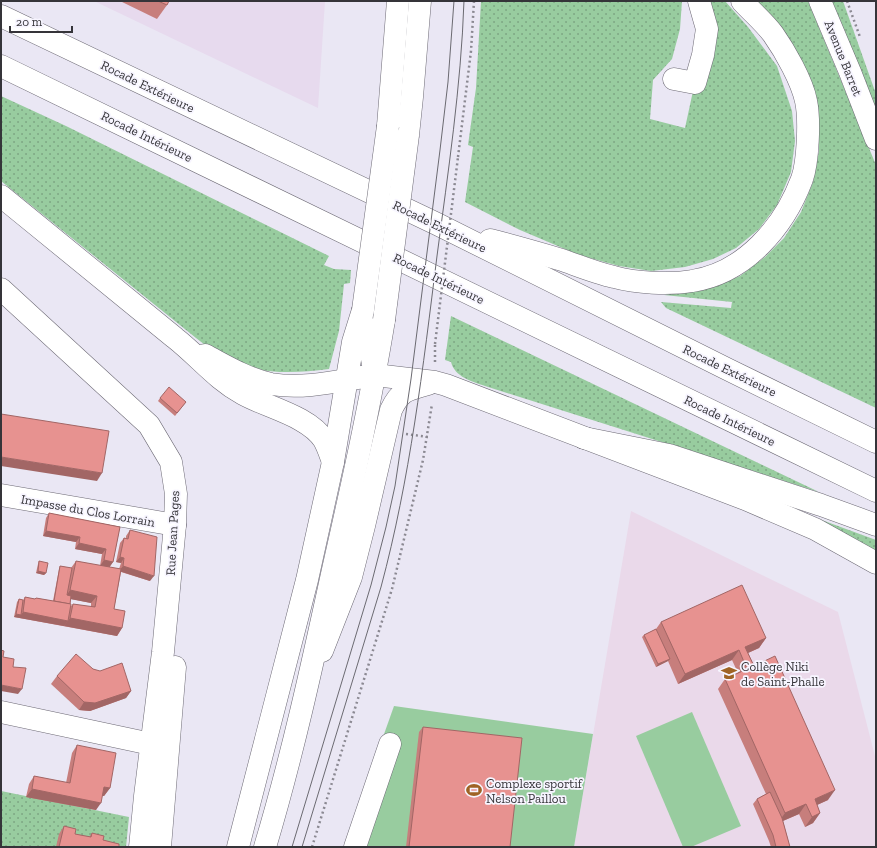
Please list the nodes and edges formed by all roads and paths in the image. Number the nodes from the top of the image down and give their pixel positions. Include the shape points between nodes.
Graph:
1 (398, 1) edge
2 (420, 1) edge
3 (474, 1) edge
4 (699, 1) edge
5 (742, 1) edge
6 (820, 1) edge
7 (1, 16) edge
8 (1, 66) edge
9 (674, 79) dead end
10 (876, 138) edge
11 (1, 196) edge
12 (437, 224) junction
13 (1, 290) edge
14 (363, 310) junction
15 (177, 340) junction
16 (375, 376) junction
17 (347, 379) junction
18 (435, 382) junction
19 (584, 438) junction
20 (876, 442) edge
21 (333, 462) junction
22 (876, 491) edge
23 (1, 495) edge
24 (175, 525) junction
25 (876, 525) edge
26 (876, 563) edge
27 (163, 648) junction
28 (306, 691) junction
29 (1, 712) edge
30 (151, 744) junction
31 (390, 744) dead end
32 (140, 847) edge
33 (160, 847) edge
34 (238, 847) edge
35 (264, 847) edge
36 (312, 847) edge
37 (355, 847) edge

1 - 14 main road, bridge via 388,126
2 - 16 main road, bridge via 408,135
3 - 18 path, bridge via 471,51 435,344
4 - 9 main road via 707,29 695,83
5 - 12 main road via 772,34 796,74 806,101 808,141 803,178 791,204 771,234 750,255 722,272 693,281 660,283 615,278
6 - 10 main road, Avenue Barret
7 - 12 main road, Rocade Extérieure
8 - 22 main road, Rocade Intérieure
11 - 15 main road
12 - 20 main road, Rocade Extérieure
13 - 24 main road, Rue Jean Pages via 149,425 171,462 176,494
14 - 16 main road
14 - 17 main road via 353,342
15 - 17 main road via 229,368 270,383 320,385
15 - 21 main road via 222,381 244,395 294,416 312,428 323,438
16 - 17 main road
16 - 18 main road
16 - 28 main road
17 - 21 main road
18 - 19 main road
18 - 28 main road via 403,392 396,400 351,577
18 - 36 path via 423,460 392,589
19 - 25 main road via 669,455
19 - 26 main road via 752,502 815,529
21 - 34 main road via 308,580
23 - 24 main road, Impasse du Clos Lorrain
24 - 27 main road, Rue Jean Pages
27 - 30 main road, Rue Jean Pages
27 - 33 main road via 176,650
28 - 35 main road
29 - 30 main road
30 - 32 main road, Rue Jean Pages
31 - 37 main road

